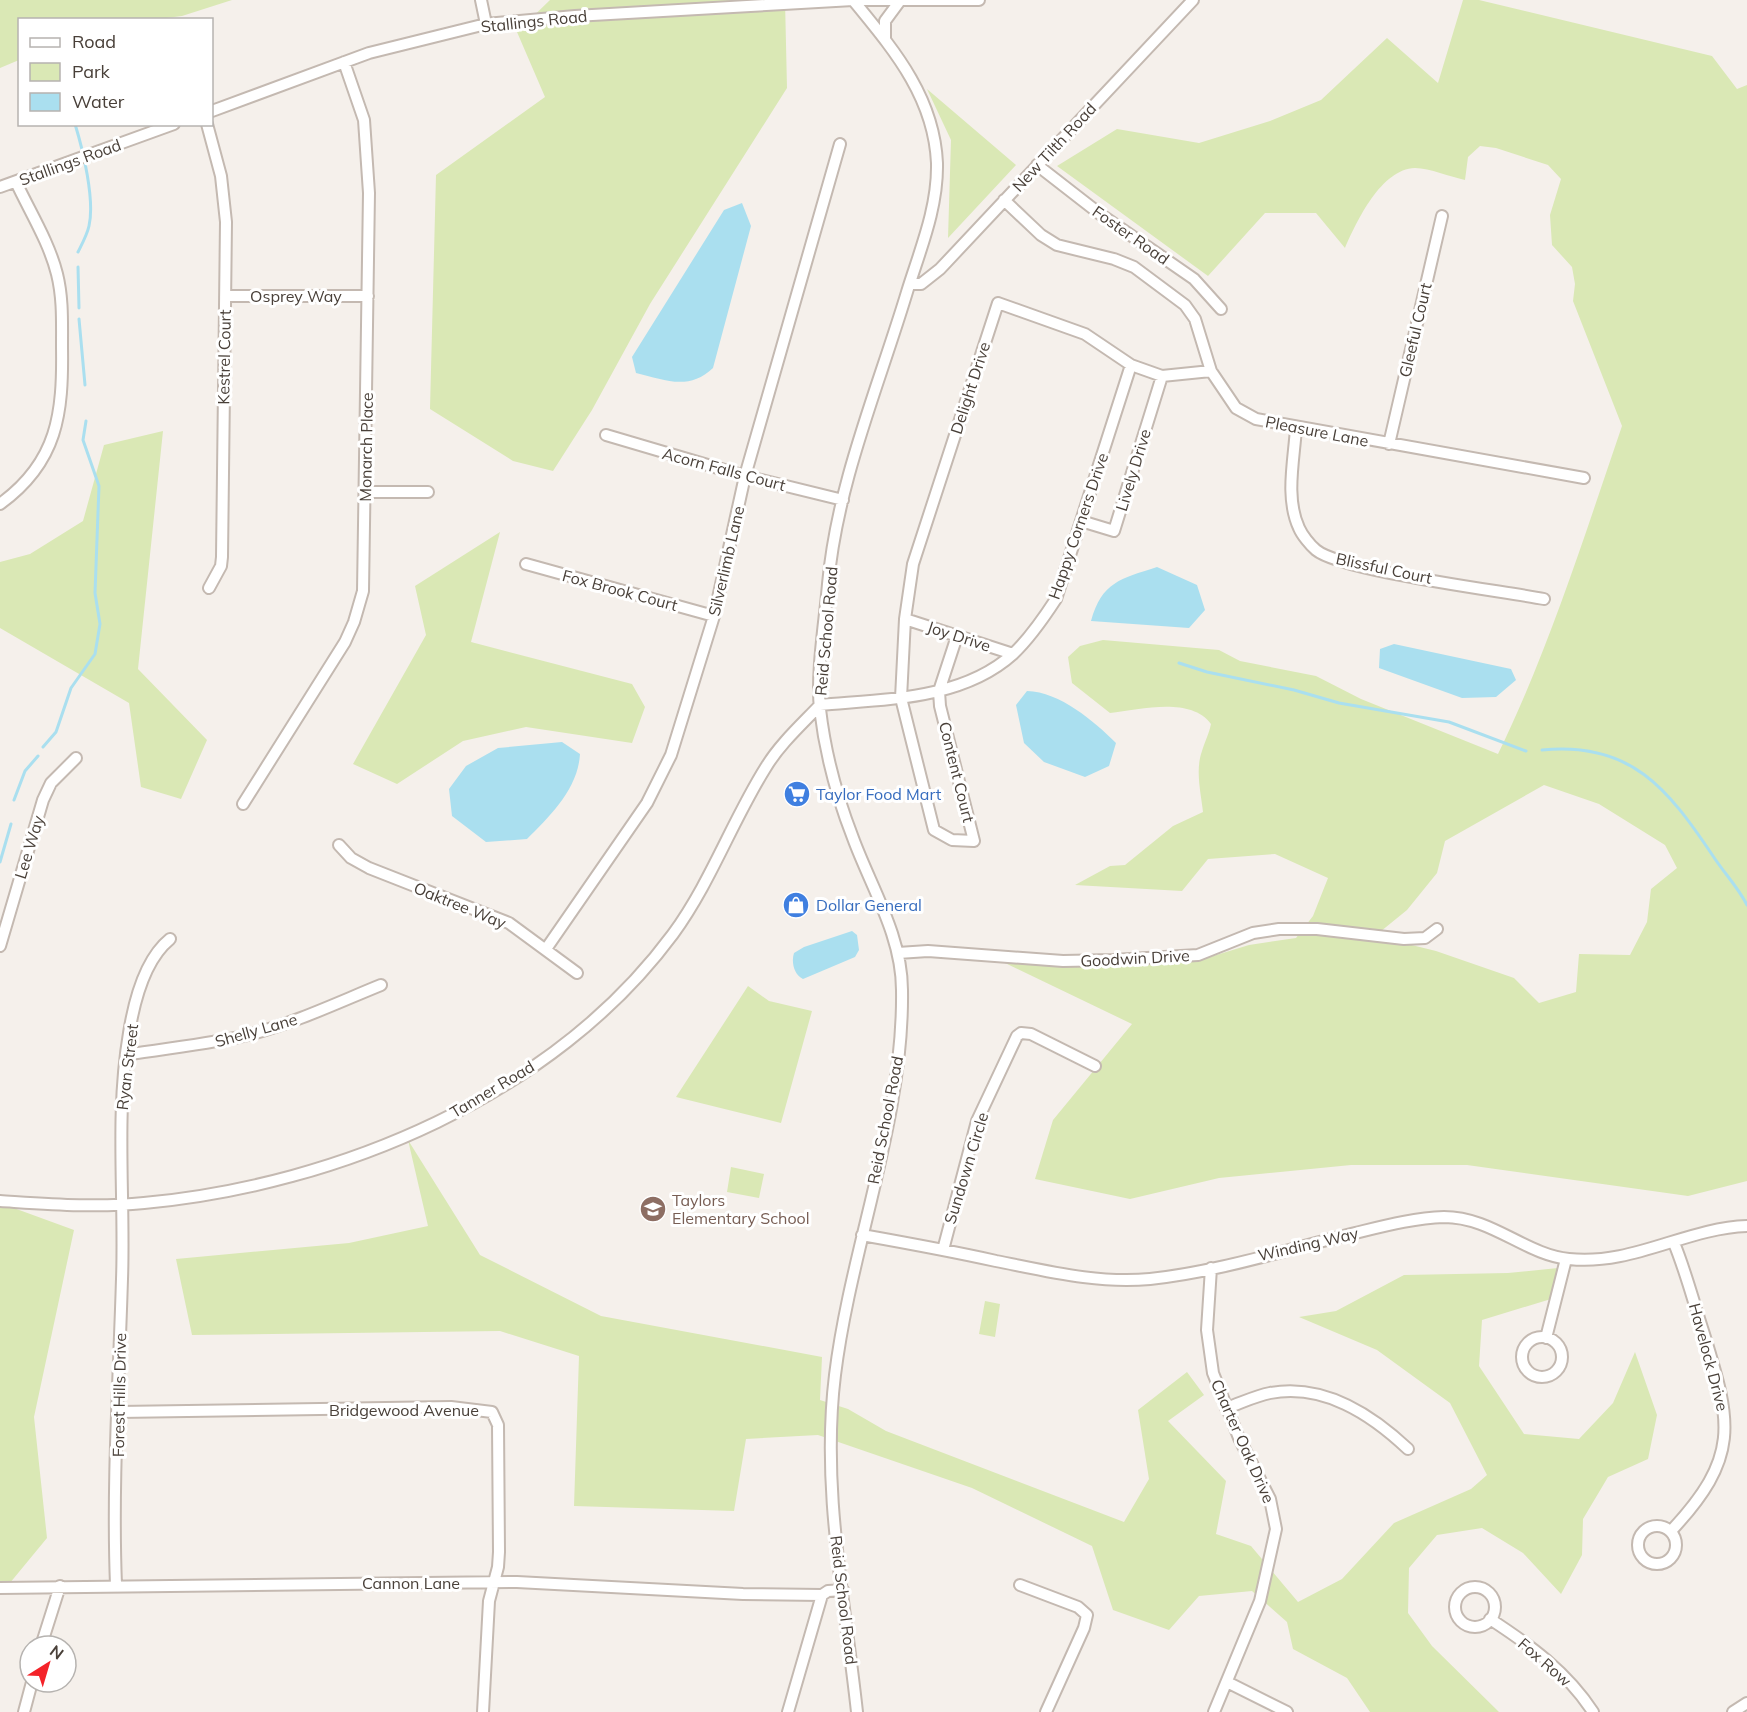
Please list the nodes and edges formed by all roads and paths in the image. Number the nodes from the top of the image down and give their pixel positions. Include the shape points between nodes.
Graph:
1 (481, 0) edge
2 (853, 0) edge
3 (979, 0) edge
4 (1193, 0) edge
5 (801, 2) edge
6 (899, 2) junction
7 (486, 24) junction
8 (885, 40) junction
9 (344, 62) junction
10 (213, 111) edge
11 (168, 126) edge
12 (208, 126) edge
13 (840, 144) dead end
14 (1037, 165) junction
15 (16, 182) junction
16 (0, 187) edge
17 (1004, 200) junction
18 (1442, 216) dead end
19 (910, 284) junction
20 (225, 296) junction
21 (368, 296) junction
22 (1221, 309) dead end
23 (1131, 365) junction
24 (1211, 371) junction
25 (1162, 376) junction
26 (1296, 428) junction
27 (606, 435) dead end
28 (1389, 444) junction
29 (745, 476) junction
30 (1584, 478) dead end
31 (366, 492) junction
32 (428, 492) dead end
33 (843, 500) junction
34 (0, 504) edge
35 (1081, 521) junction
36 (526, 564) dead end
37 (209, 588) dead end
38 (1544, 598) dead end
39 (714, 616) junction
40 (905, 619) junction
41 (957, 636) junction
42 (1013, 654) junction
43 (939, 691) junction
44 (901, 698) junction
45 (820, 705) junction
46 (76, 758) dead end
47 (243, 804) dead end
48 (339, 845) dead end
49 (1437, 929) dead end
50 (170, 939) dead end
51 (0, 946) edge
52 (546, 949) junction
53 (898, 953) junction
54 (577, 973) dead end
55 (381, 985) dead end
56 (126, 1055) junction
57 (1095, 1066) dead end
58 (0, 1201) edge
59 (122, 1204) junction
60 (1747, 1226) edge
61 (862, 1235) junction
62 (1674, 1243) junction
63 (943, 1250) junction
64 (1566, 1259) junction
65 (1211, 1268) junction
66 (1546, 1338) dead end
67 (1226, 1408) junction
68 (119, 1412) junction
69 (1408, 1449) dead end
70 (1671, 1530) dead end
71 (493, 1582) junction
72 (116, 1585) junction
73 (1020, 1585) dead end
74 (60, 1586) junction
75 (0, 1588) edge
76 (843, 1590) junction
77 (822, 1595) junction
78 (1490, 1619) dead end
79 (45, 1634) edge
80 (1227, 1682) junction
81 (29, 1694) edge
82 (1747, 1703) edge
83 (24, 1712) edge
84 (483, 1712) edge
85 (788, 1712) edge
86 (857, 1712) edge
87 (1046, 1712) edge
88 (1214, 1712) edge
89 (1287, 1712) edge
90 (1593, 1712) edge
91 (1732, 1712) edge

1 - 7 street
2 - 5 street, Stallings Road
2 - 6 street, Stallings Road
2 - 8 street, Reid School Road
3 - 6 street, Stallings Road
4 - 14 street, New Tilth Road
5 - 7 street, Stallings Road
6 - 8 street via 885,21
7 - 9 street, Stallings Road
8 - 19 street, Reid School Road via 920,92 931,123 936,157 934,205
9 - 10 street, Stallings Road
9 - 21 street, Monarch Place via 356,93 367,145
11 - 15 street, Stallings Road
12 - 20 street, Kestrel Court via 225,195
13 - 29 street, Silverlimb Lane
14 - 17 street, New Tilth Road
14 - 22 street, Foster Road via 1194,279
15 - 16 street, Stallings Road
15 - 34 street via 57,274 62,313 62,402 45,455 23,485
17 - 19 street, New Tilth Road via 930,280
17 - 24 street, Pleasure Lane via 1041,235 1058,245 1114,259 1162,285 1195,319
18 - 28 street, Gleeful Court
19 - 33 street, Reid School Road
20 - 21 street, Osprey Way
20 - 37 street, Kestrel Court via 222,557
21 - 31 street, Monarch Place
23 - 25 street, Delight Drive
23 - 35 street, Happy Corners Drive
23 - 40 street, Delight Drive via 1085,334 998,303 913,564
24 - 25 street, Delight Drive
24 - 26 street, Pleasure Lane via 1236,408 1256,419
25 - 35 street, Lively Drive via 1114,531
26 - 28 street, Pleasure Lane
26 - 38 street, Blissful Court via 1291,493 1300,530 1317,550 1356,565
27 - 29 street, Acorn Falls Court
28 - 30 street, Pleasure Lane
29 - 33 street, Acorn Falls Court
29 - 39 street, Silverlimb Lane
31 - 32 street
31 - 47 street, Monarch Place via 364,578 354,622
33 - 45 street, Reid School Road via 829,579
35 - 42 street, Happy Corners Drive via 1056,599
36 - 39 street, Fox Brook Court
39 - 52 street, Silverlimb Lane via 671,755 647,803
40 - 41 street, Joy Drive
40 - 44 street, Delight Drive
41 - 42 street, Joy Drive
41 - 43 street, Content Court
42 - 43 street, Happy Corners Drive via 985,674
43 - 44 street, Happy Corners Drive
43 - 44 street, Content Court via 974,841 952,840 934,830
44 - 45 street, Happy Corners Drive
45 - 53 street, Reid School Road via 842,807
45 - 59 street, Tanner Road via 767,765 715,866 673,934 620,994 550,1054 471,1104 363,1153 249,1185 175,1200
46 - 51 street, Lee Way via 51,783 43,800
48 - 52 street, Oaktree Way via 351,858 369,868 509,923
49 - 53 street, Goodwin Drive via 1425,938 1404,939 1317,929 1271,930 1198,955 1113,960
50 - 56 street, Ryan Street via 160,947 147,970 131,1021
52 - 54 street, Oaktree Way
53 - 61 street, Reid School Road via 903,988 899,1046 890,1108
55 - 56 street, Shelly Lane via 254,1033
56 - 59 street, Ryan Street via 120,1128
57 - 63 street, Sundown Circle via 1031,1034 1017,1036 977,1121
58 - 59 street, Tanner Road
59 - 68 street, Forest Hills Drive
60 - 62 street, Winding Way
61 - 63 street, Winding Way
61 - 76 street, Reid School Road via 841,1330 831,1418 835,1540
62 - 64 street, Winding Way via 1619,1258
62 - 70 street, Havelock Drive via 1713,1363 1726,1423 1713,1475
63 - 65 street, Winding Way via 1103,1279 1150,1279
64 - 65 street, Winding Way via 1479,1222 1444,1217 1395,1224
64 - 66 street
65 - 67 street, Charter Oak Drive via 1208,1344 1213,1373
67 - 69 street via 1268,1393 1314,1394 1362,1412
67 - 80 street, Charter Oak Drive via 1270,1499 1276,1529 1260,1601
68 - 71 street, Bridgewood Avenue via 451,1407 492,1412 498,1425 499,1529 498,1567
68 - 72 street, Forest Hills Drive
71 - 72 street, Cannon Lane
71 - 77 street, Cannon Lane
71 - 84 street, Bridgewood Avenue
72 - 74 street, Cannon Lane
73 - 87 street via 1078,1606 1087,1615
74 - 75 street, Cannon Lane
74 - 79 street
76 - 77 street, Cannon Lane
76 - 86 street, Reid School Road
77 - 85 street
78 - 90 street, Fox Row via 1556,1668
80 - 88 street, Charter Oak Drive
80 - 89 street
81 - 83 street
82 - 91 street

